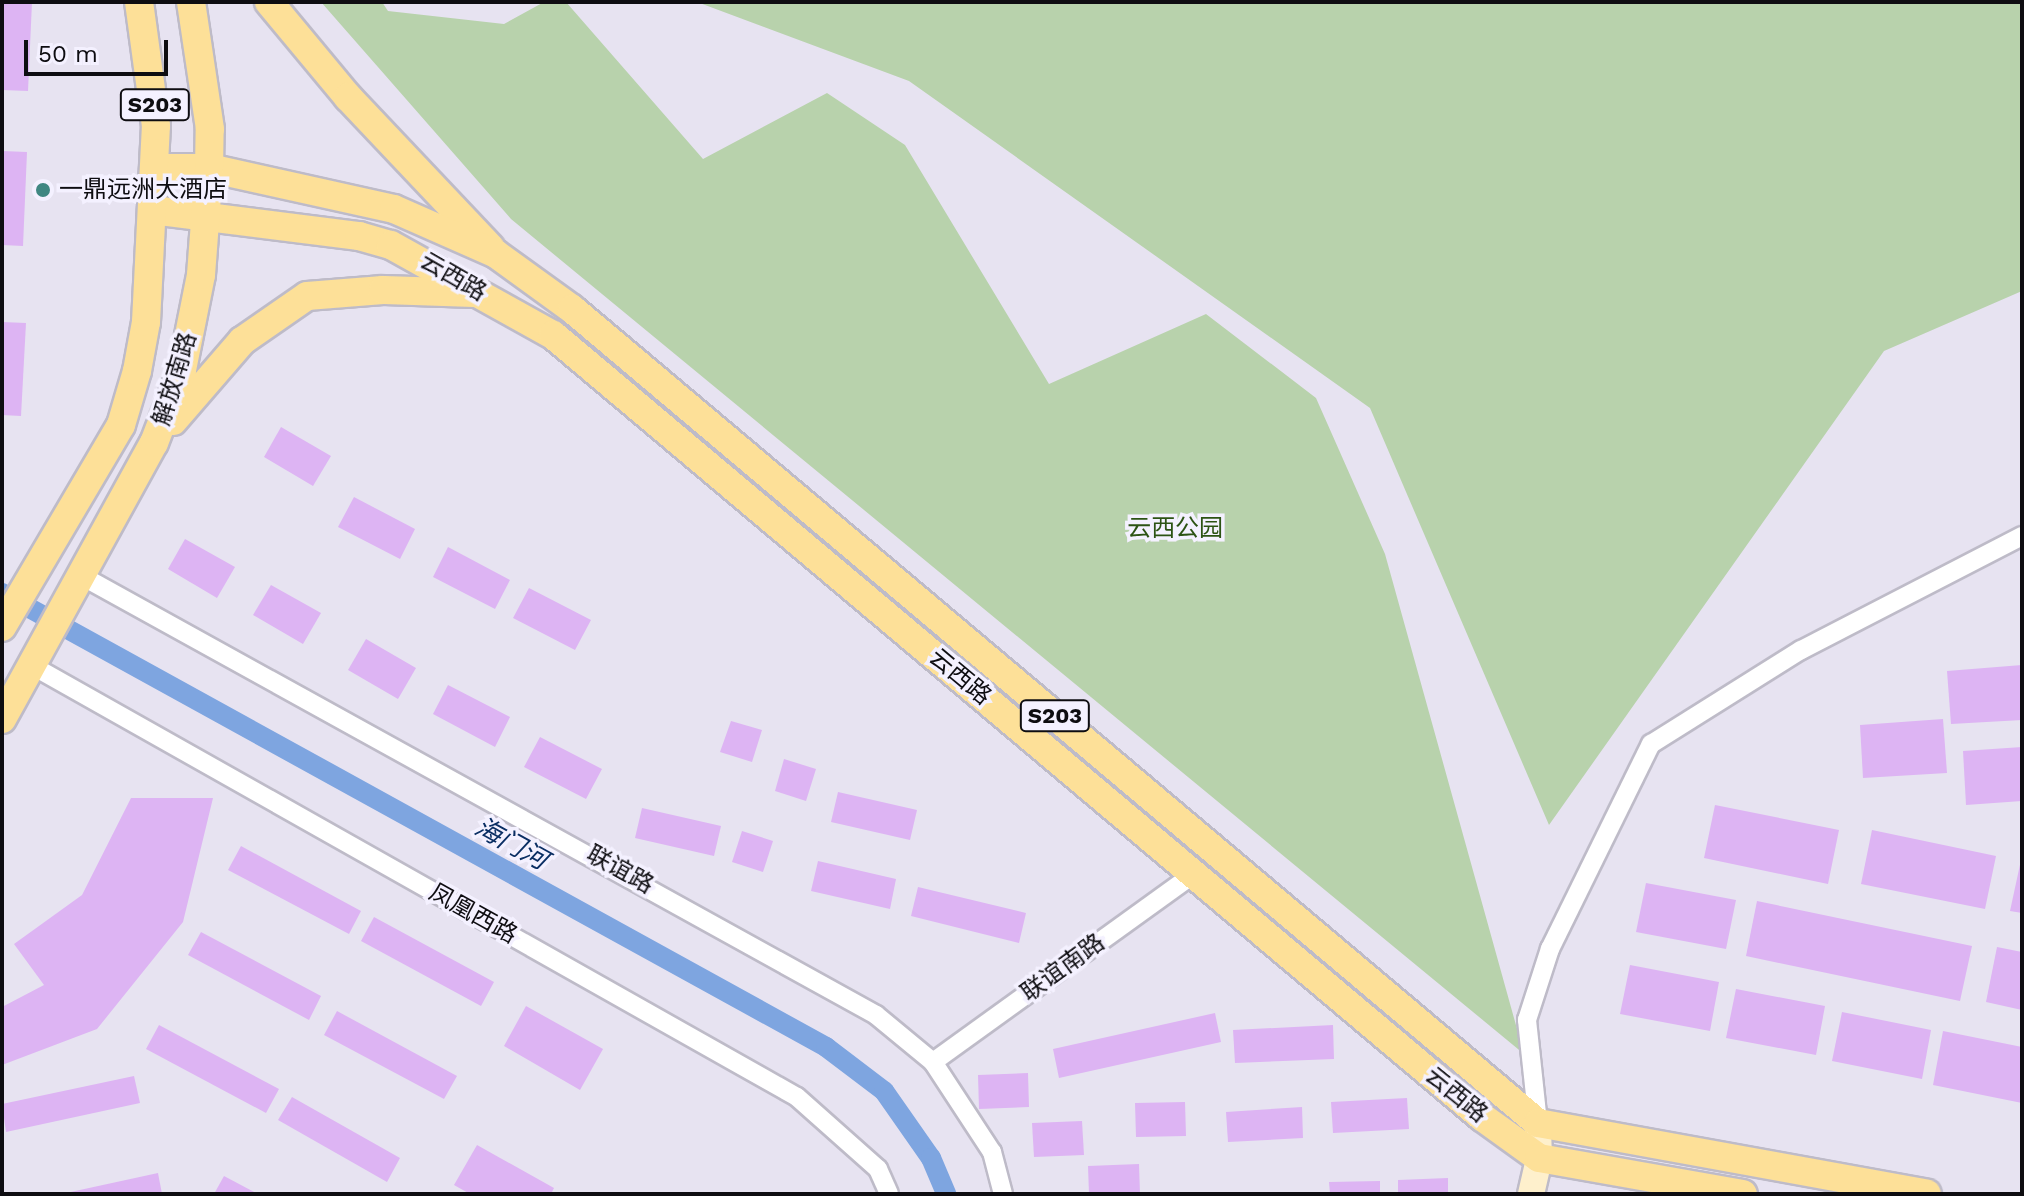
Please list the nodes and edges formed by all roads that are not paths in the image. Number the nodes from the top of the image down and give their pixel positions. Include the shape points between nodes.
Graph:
1 (139, 2) edge
2 (191, 2) edge
3 (269, 2) edge
4 (156, 168) junction
5 (209, 168) junction
6 (152, 210) junction
7 (207, 214) junction
8 (496, 254) junction
9 (483, 294) junction
10 (154, 443) junction
11 (2022, 536) edge
12 (75, 584) junction
13 (2, 627) edge
14 (33, 662) junction
15 (2, 719) edge
16 (1194, 874) junction
17 (933, 1062) junction
18 (1538, 1123) junction
19 (1539, 1158) junction
20 (889, 1194) edge
21 (1003, 1194) edge
22 (1531, 1194) edge
23 (1743, 1194) edge
24 (1927, 1194) edge

1 - 4 main road, 解放南路 / S203 via 152,79
2 - 5 main road, 解放南路 / S203 via 210,129
3 - 8 main road, 云西路 via 348,97
4 - 5 main road, 云西路 / S203
4 - 6 main road, 解放南路 / S203
5 - 7 main road, 解放南路 / S203
5 - 8 main road, 云西路 / S203 via 394,209
6 - 7 main road, 云西路 / S203
6 - 13 main road, 解放南路 via 146,322 130,401
7 - 9 main road, 云西路 / S203 via 391,245
7 - 10 main road, 解放南路 via 185,360
8 - 18 main road, 云西路 / S203 via 572,309
9 - 10 main road via 330,291 298,301 242,341
9 - 16 main road, 云西路 / S203 via 553,335
10 - 12 main road, 解放南路
11 - 18 street via 1801,650 1651,744 1550,949 1527,1020
12 - 14 main road, 解放南路
12 - 17 street, 联谊路 via 809,974 876,1015
14 - 15 main road, 解放南路
14 - 20 street, 凤凰西路 via 797,1097 878,1169
16 - 17 street, 联谊南路
16 - 19 main road, 云西路 / S203 via 1482,1117
17 - 21 street, 联谊路 via 992,1152
18 - 19 main road
18 - 24 main road, 云西路 / S203
19 - 22 main road
19 - 23 main road, 云西路 / S203

